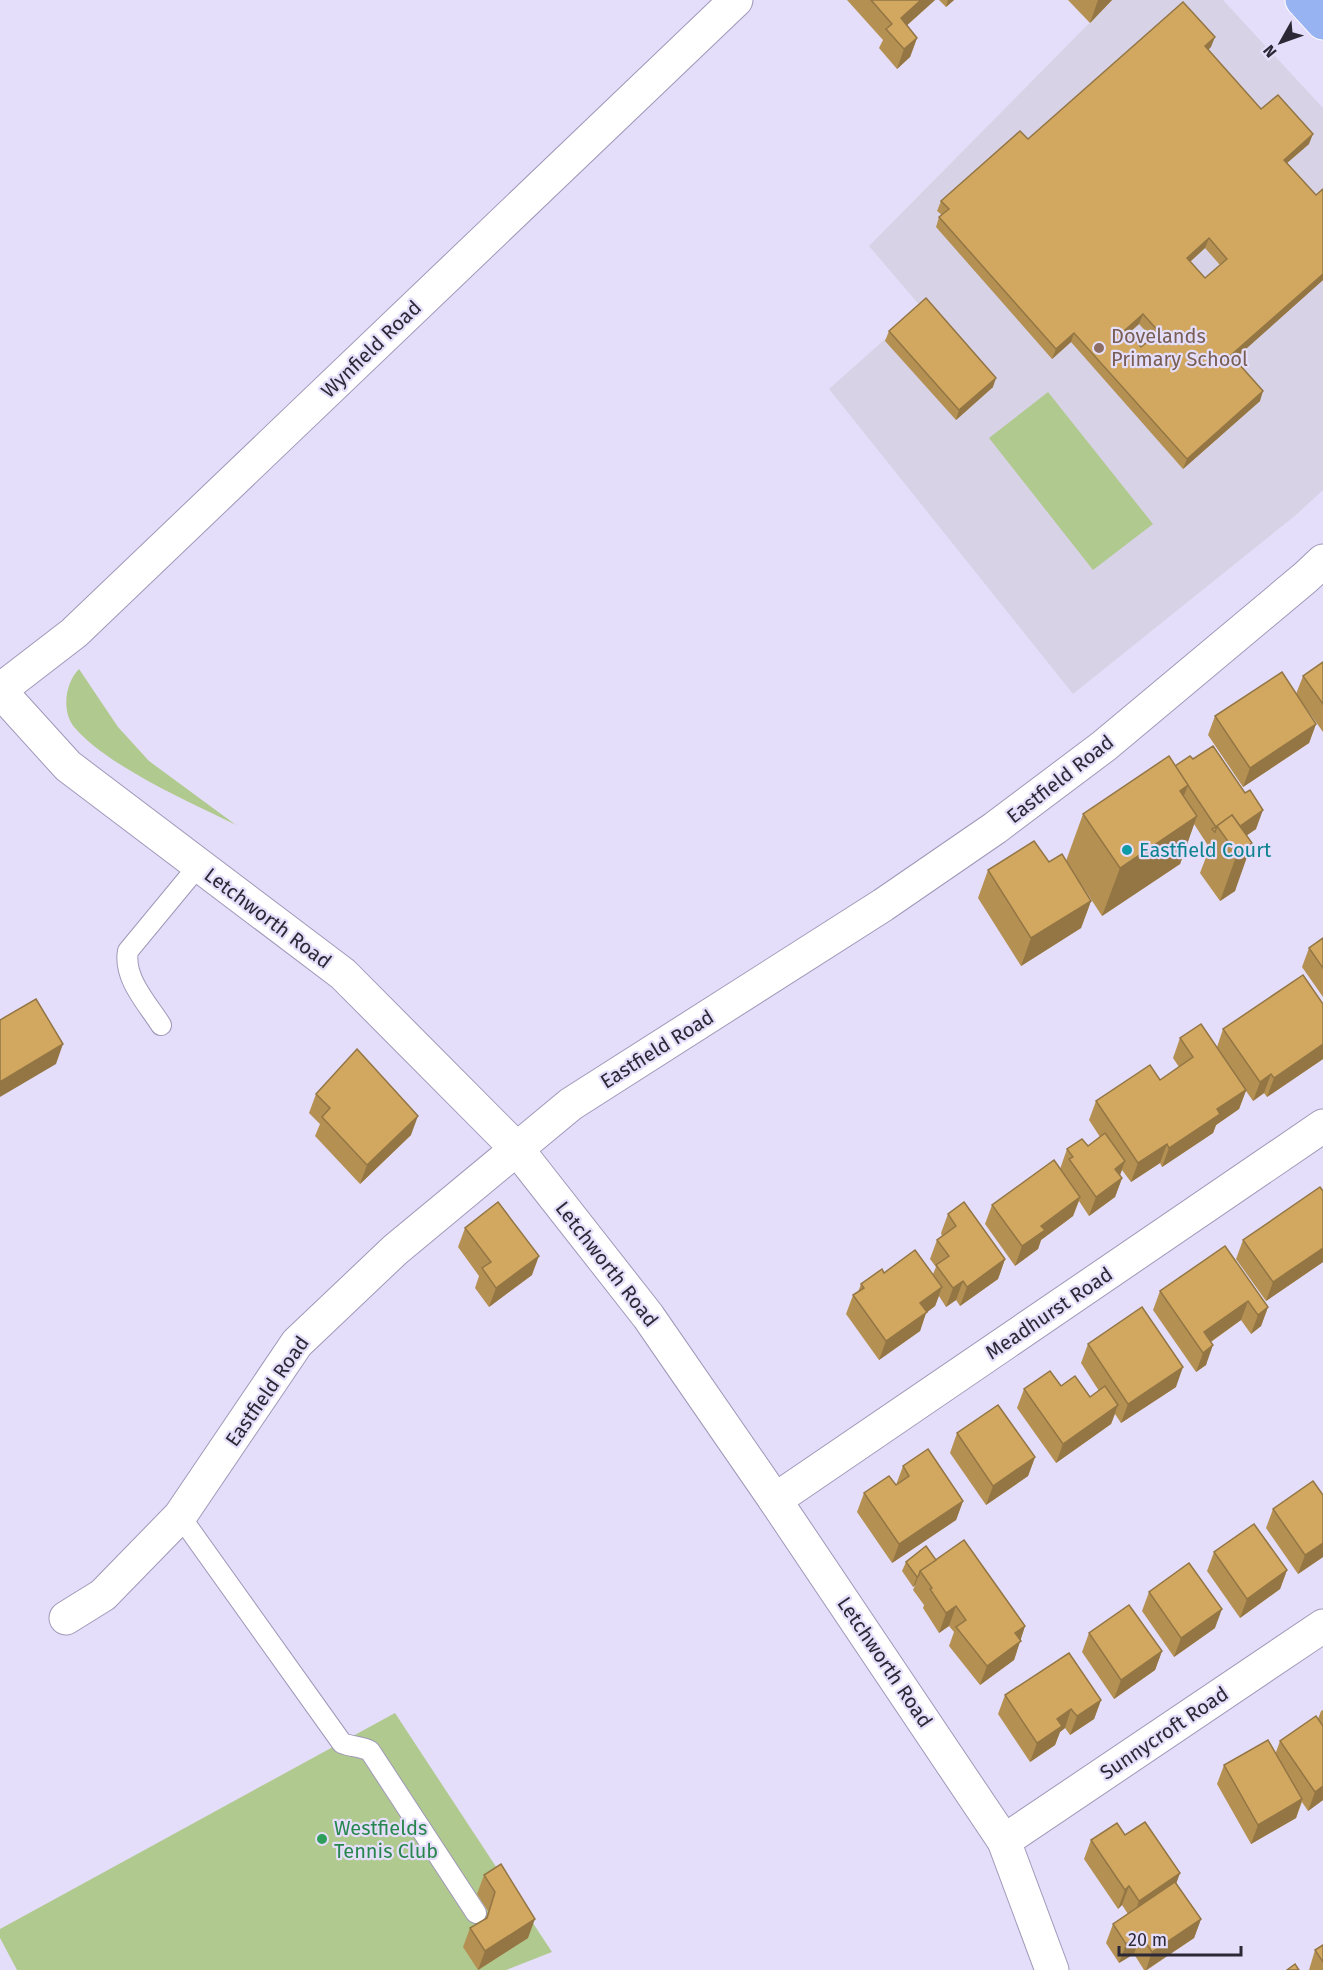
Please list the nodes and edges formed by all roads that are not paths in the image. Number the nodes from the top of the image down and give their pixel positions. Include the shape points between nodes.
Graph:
1 (736, 0) edge
2 (1302, 0) edge
3 (1323, 22) edge
4 (1323, 561) edge
5 (0, 690) edge
6 (199, 865) junction
7 (161, 1025) dead end
8 (1323, 1126) edge
9 (517, 1149) junction
10 (776, 1500) junction
11 (180, 1516) junction
12 (66, 1618) dead end
13 (1323, 1626) edge
14 (1004, 1841) junction
15 (476, 1913) dead end
16 (1052, 1970) edge

1 - 5 street, Wynfield Road via 74,633
2 - 3 main road
4 - 9 street, Eastfield Road via 1104,746 995,828 883,905 571,1104
5 - 6 street, Letchworth Road via 68,766
6 - 7 lane via 128,951 128,973
6 - 9 street, Letchworth Road via 343,974
8 - 10 street, Meadhurst Road
9 - 10 street, Letchworth Road via 648,1316
9 - 11 street, Eastfield Road via 395,1250 297,1343
10 - 14 street, Letchworth Road
11 - 12 street, Eastfield Road via 103,1595
11 - 15 lane via 342,1743 370,1751
13 - 14 street, Sunnycroft Road
14 - 16 street, Letchworth Road

